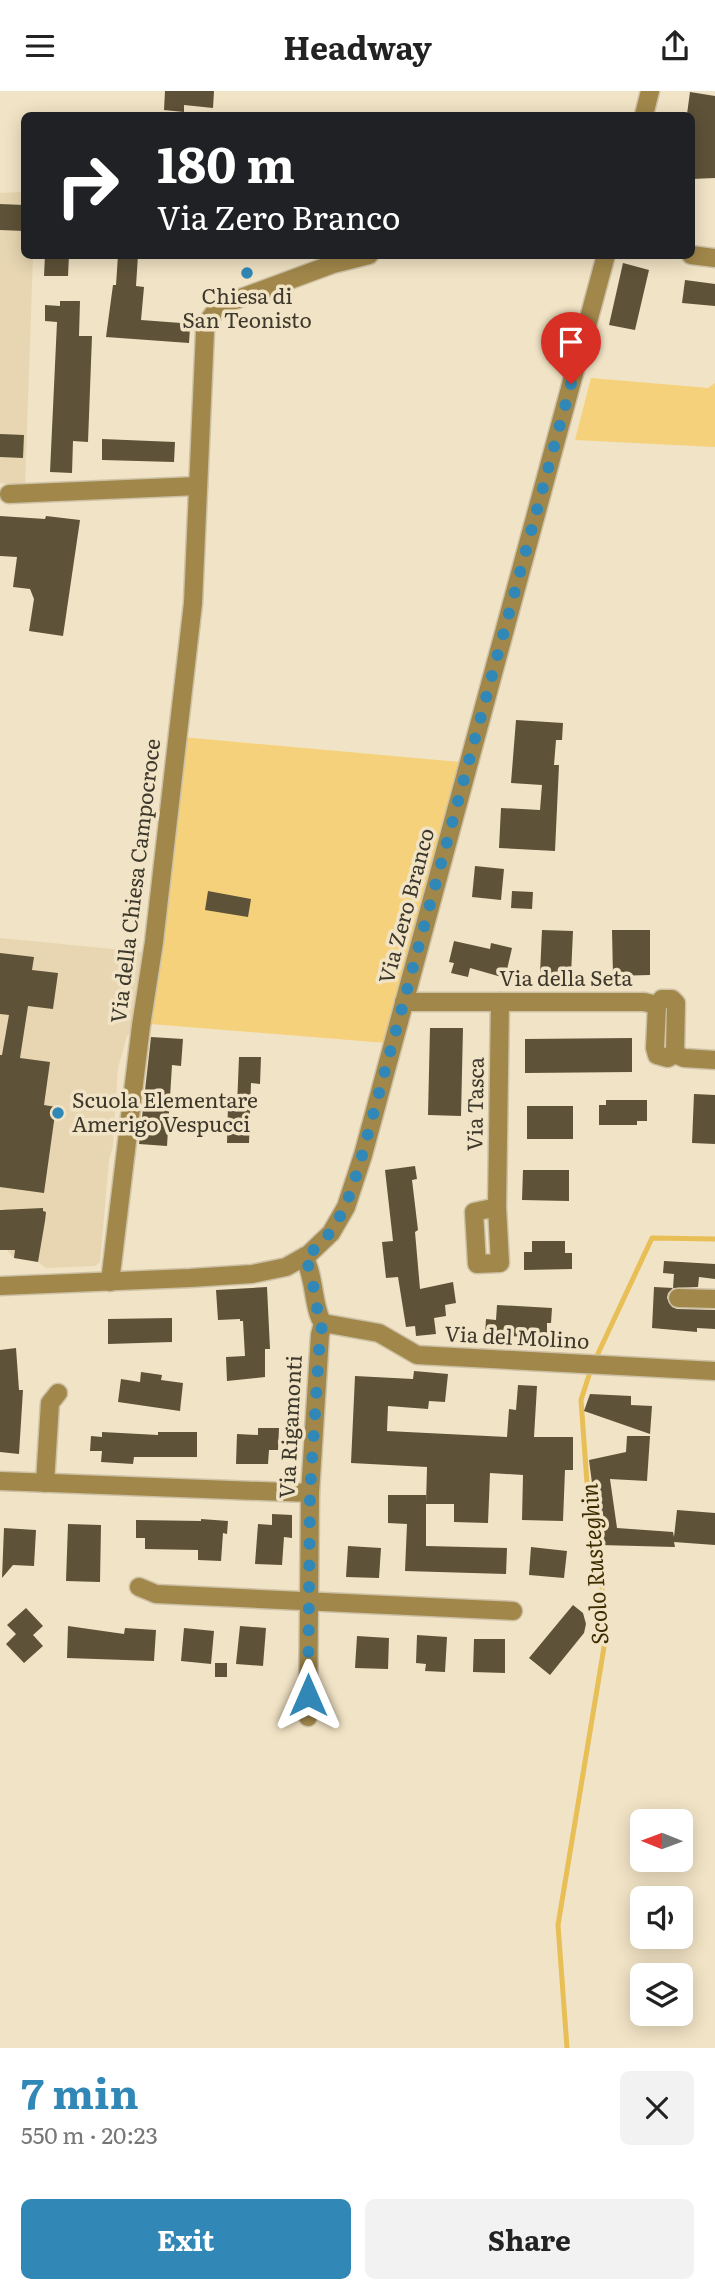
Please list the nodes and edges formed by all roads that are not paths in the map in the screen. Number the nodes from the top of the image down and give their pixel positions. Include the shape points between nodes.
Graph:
1 (650, 91) edge
2 (645, 112) edge
3 (695, 256) edge
4 (715, 258) edge
5 (353, 259) edge
6 (605, 259) edge
7 (198, 486) junction
8 (9, 494) dead end
9 (404, 1002) junction
10 (500, 1002) junction
11 (715, 1060) edge
12 (497, 1207) dead end
13 (304, 1257) junction
14 (110, 1282) junction
15 (0, 1286) edge
16 (678, 1298) dead end
17 (715, 1300) edge
18 (323, 1323) junction
19 (715, 1371) edge
20 (58, 1393) dead end
21 (0, 1481) edge
22 (45, 1483) junction
23 (310, 1493) junction
24 (139, 1587) dead end
25 (308, 1603) junction
26 (513, 1611) dead end
27 (308, 1717) dead end

1 - 2 street
3 - 4 street
5 - 7 street, Via della Chiesa Campocroce via 227,303 209,318
6 - 9 street, Via Zero Branco
7 - 8 street
7 - 14 street, Via della Chiesa Campocroce via 192,603
9 - 10 street, Via della Seta
9 - 13 street, Via Zero Branco via 346,1207 331,1233
10 - 11 street, Via della Seta via 645,1002 657,1006 662,999 672,999 676,1003 676,1054
10 - 12 street, Via Tasca
13 - 14 street, Via Zero Branco via 251,1274
13 - 18 street, Via Rigamonti
14 - 15 street, Via Zero Branco
16 - 17 street
18 - 19 street, Via del Molino via 379,1333 416,1355
18 - 23 street, Via Rigamonti
20 - 22 street via 50,1403
21 - 22 street
22 - 23 street
23 - 25 street, Via Rigamonti
24 - 25 street via 156,1594
25 - 26 street
25 - 27 street, Via Rigamonti

